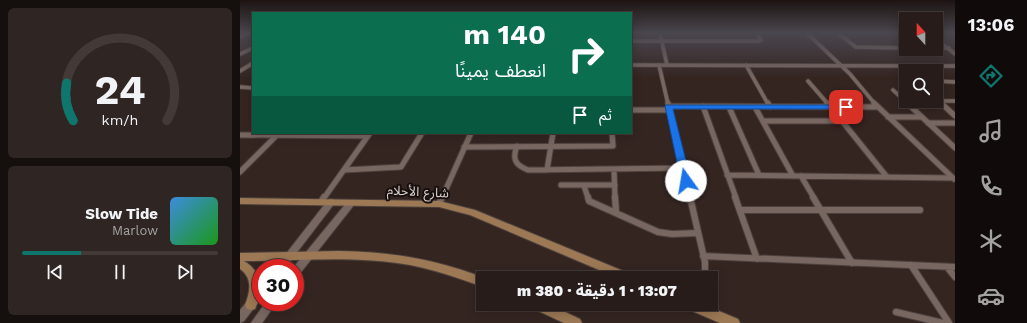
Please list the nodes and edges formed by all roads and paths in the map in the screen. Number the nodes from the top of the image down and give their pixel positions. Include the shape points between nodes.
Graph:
1 (252, 48) edge
2 (664, 48) edge
3 (823, 48) edge
4 (949, 48) edge
5 (240, 54) edge
6 (955, 54) edge
7 (252, 63) edge
8 (632, 65) edge
9 (660, 65) junction
10 (668, 65) junction
11 (746, 65) junction
12 (841, 66) junction
13 (955, 66) edge
14 (240, 71) edge
15 (808, 81) dead end
16 (943, 81) edge
17 (955, 82) edge
18 (240, 87) edge
19 (252, 88) edge
20 (894, 90) dead end
21 (899, 95) edge
22 (943, 100) edge
23 (955, 101) edge
24 (943, 105) edge
25 (703, 106) junction
26 (729, 106) junction
27 (755, 107) junction
28 (770, 107) junction
29 (830, 107) junction
30 (877, 107) junction
31 (669, 108) junction
32 (913, 108) edge
33 (632, 110) edge
34 (955, 116) edge
35 (888, 117) junction
36 (922, 118) junction
37 (763, 121) junction
38 (955, 122) edge
39 (928, 123) junction
40 (278, 134) edge
41 (314, 134) edge
42 (421, 134) edge
43 (470, 134) edge
44 (553, 134) edge
45 (612, 134) edge
46 (240, 135) edge
47 (369, 135) edge
48 (517, 146) junction
49 (551, 146) junction
50 (464, 147) junction
51 (955, 148) edge
52 (240, 164) edge
53 (248, 164) junction
54 (683, 168) junction
55 (614, 169) junction
56 (344, 170) junction
57 (548, 170) junction
58 (240, 172) edge
59 (727, 175) junction
60 (759, 175) junction
61 (792, 176) junction
62 (801, 176) junction
63 (887, 177) junction
64 (954, 179) edge
65 (561, 185) dead end
66 (614, 185) junction
67 (584, 186) junction
68 (240, 201) edge
69 (326, 202) junction
70 (351, 202) junction
71 (439, 204) junction
72 (740, 210) junction
73 (821, 210) junction
74 (920, 210) dead end
75 (616, 212) junction
76 (698, 233) junction
77 (704, 256) junction
78 (240, 257) edge
79 (289, 257) junction
80 (308, 257) junction
81 (757, 259) junction
82 (304, 262) edge
83 (852, 263) junction
84 (240, 264) edge
85 (911, 265) junction
86 (947, 267) junction
87 (955, 267) edge
88 (613, 271) edge
89 (705, 271) edge
90 (955, 277) edge
91 (476, 280) edge
92 (252, 303) edge
93 (250, 305) junction
94 (265, 311) edge
95 (551, 311) edge
96 (712, 311) edge
97 (896, 312) dead end
98 (240, 318) edge
99 (256, 323) edge
100 (576, 323) edge
101 (734, 323) edge
102 (943, 323) edge
103 (949, 323) edge

1 - 5 street
2 - 10 street
3 - 12 street
4 - 6 street
7 - 14 street
8 - 9 street
9 - 10 street
9 - 31 street
10 - 11 street
11 - 12 street
11 - 28 street
12 - 13 street
12 - 30 street
15 - 29 street
16 - 17 street
18 - 19 street
20 - 21 street
22 - 23 street
24 - 34 street
25 - 26 street
25 - 31 street
25 - 59 street
26 - 27 street
26 - 60 street
27 - 28 street
27 - 37 street
28 - 29 street
29 - 30 street
30 - 35 street
31 - 33 street
31 - 54 street
32 - 36 street
35 - 36 street
35 - 64 street
36 - 39 street
37 - 61 street
37 - 63 street via 842,121
38 - 39 street
39 - 51 street
40 - 41 street
40 - 46 street
40 - 53 street
41 - 47 street
42 - 56 street via 401,167
43 - 50 street
44 - 49 street
45 - 49 street via 613,146
47 - 56 street
48 - 49 street
48 - 50 street
48 - 57 street via 514,161 518,166 528,170
49 - 57 street
50 - 71 street
52 - 53 street
53 - 58 street
54 - 55 street
54 - 76 street
55 - 57 street
55 - 66 street
56 - 69 street
59 - 60 street
59 - 72 street
60 - 61 street
61 - 62 street
62 - 63 street
62 - 73 street
63 - 64 street
65 - 67 street
66 - 67 street
66 - 75 street
67 - 75 street via 589,200
68 - 69 main road, شارع الأحلام
69 - 70 main road, شارع الأحلام
69 - 79 main road
70 - 71 main road, شارع الأحلام
70 - 80 main road
71 - 88 main road, شارع الأحلام via 505,224
72 - 73 street
72 - 81 street
73 - 74 street
73 - 83 street
75 - 76 street via 658,232
76 - 77 street
77 - 81 street
77 - 89 street
78 - 79 main road
79 - 80 main road
80 - 82 main road
80 - 91 main road via 354,255 398,259 438,266
81 - 83 street
83 - 85 street
84 - 93 main road via 249,270 255,281 255,292
85 - 86 street
85 - 103 street
86 - 87 street
86 - 90 street
92 - 93 main road
93 - 98 main road
94 - 99 main road
95 - 100 main road
96 - 101 main road
97 - 102 street

